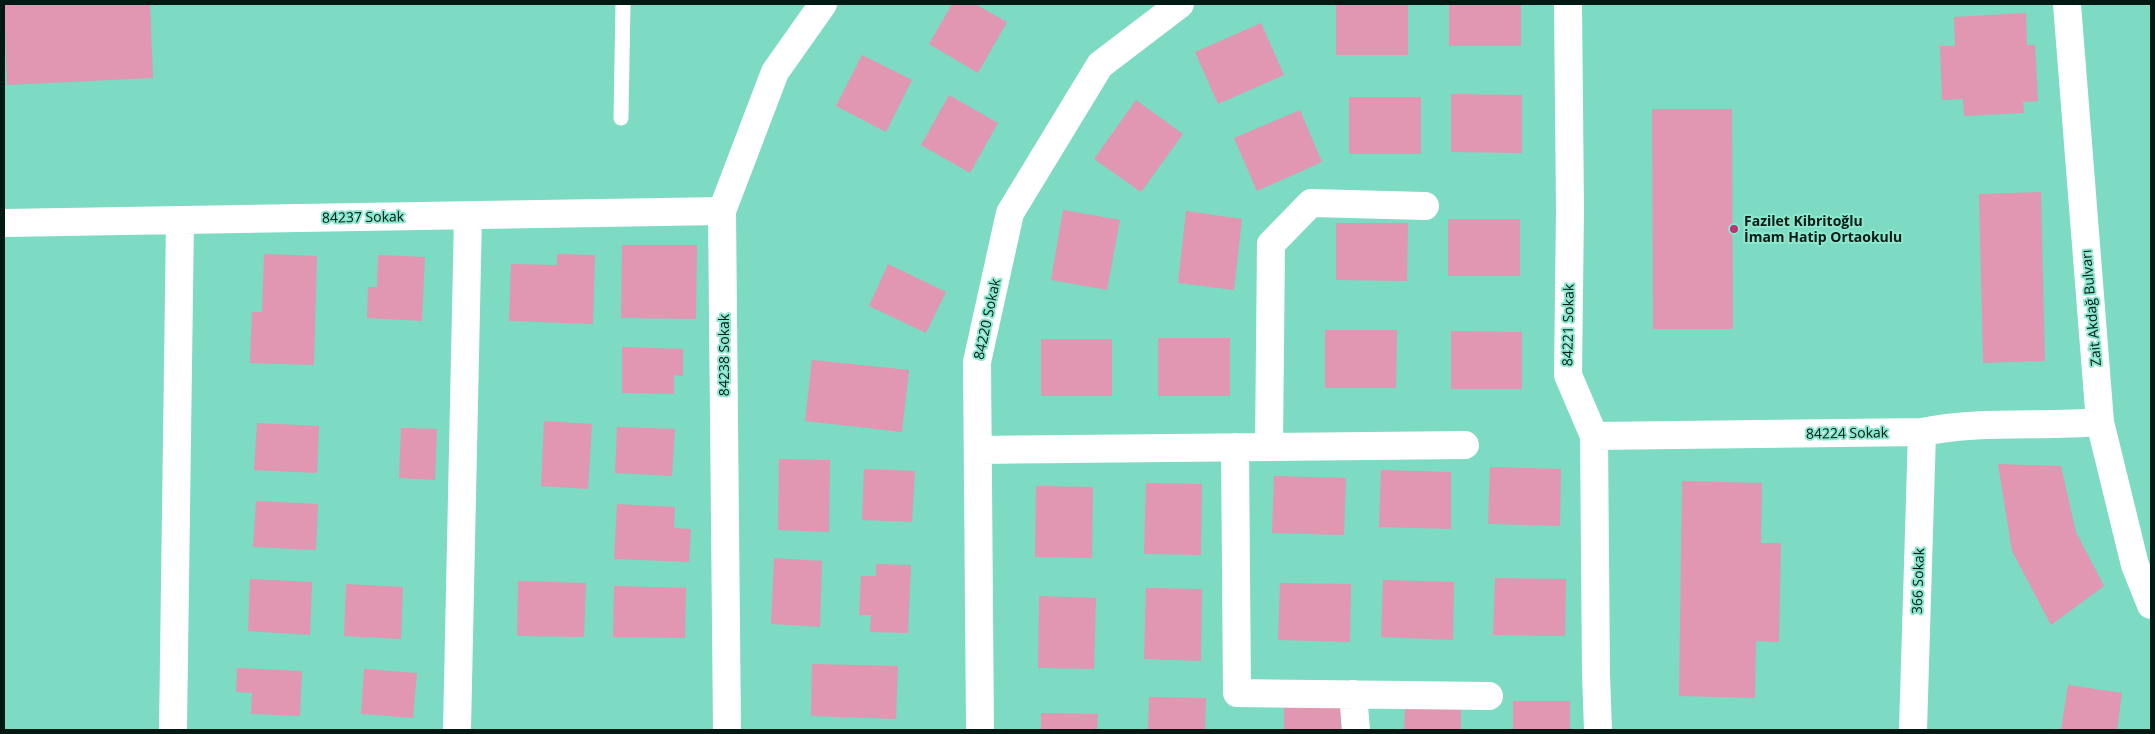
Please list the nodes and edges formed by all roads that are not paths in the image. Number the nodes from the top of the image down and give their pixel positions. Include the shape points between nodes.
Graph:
1 (623, 4) edge
2 (823, 4) edge
3 (1180, 4) edge
4 (1568, 4) edge
5 (2067, 4) edge
6 (621, 118) dead end
7 (1425, 206) dead end
8 (722, 211) junction
9 (468, 216) junction
10 (180, 220) junction
11 (4, 223) edge
12 (2100, 422) junction
13 (1922, 432) junction
14 (1594, 436) junction
15 (1465, 445) dead end
16 (1235, 447) junction
17 (1269, 447) junction
18 (978, 450) junction
19 (2151, 604) edge
20 (1353, 694) junction
21 (1489, 696) dead end
22 (173, 730) edge
23 (456, 730) edge
24 (727, 730) edge
25 (980, 730) edge
26 (1356, 730) edge
27 (1598, 730) edge
28 (1913, 730) edge

1 - 6 lane
2 - 8 street, 84238 Sokak via 775,72
3 - 18 street, 84220 Sokak via 1100,65 1010,213 977,362
4 - 14 street, 84221 Sokak via 1568,375
5 - 12 street, Zait Akdağ Bulvarı
7 - 17 street via 1312,203 1272,244
8 - 9 street, 84237 Sokak
8 - 24 street, 84238 Sokak
9 - 10 street, 84237 Sokak
9 - 23 street
10 - 11 street, 84237 Sokak
10 - 22 street
12 - 13 street, 84224 Sokak via 1950,426
12 - 19 street, Zait Akdağ Bulvarı via 2135,565
13 - 14 street, 84224 Sokak
13 - 28 street, 366 Sokak
14 - 27 street, 84221 Sokak
15 - 17 street
16 - 17 street
16 - 18 street
16 - 20 street via 1237,693
18 - 25 street, 84220 Sokak
20 - 21 street
20 - 26 street

